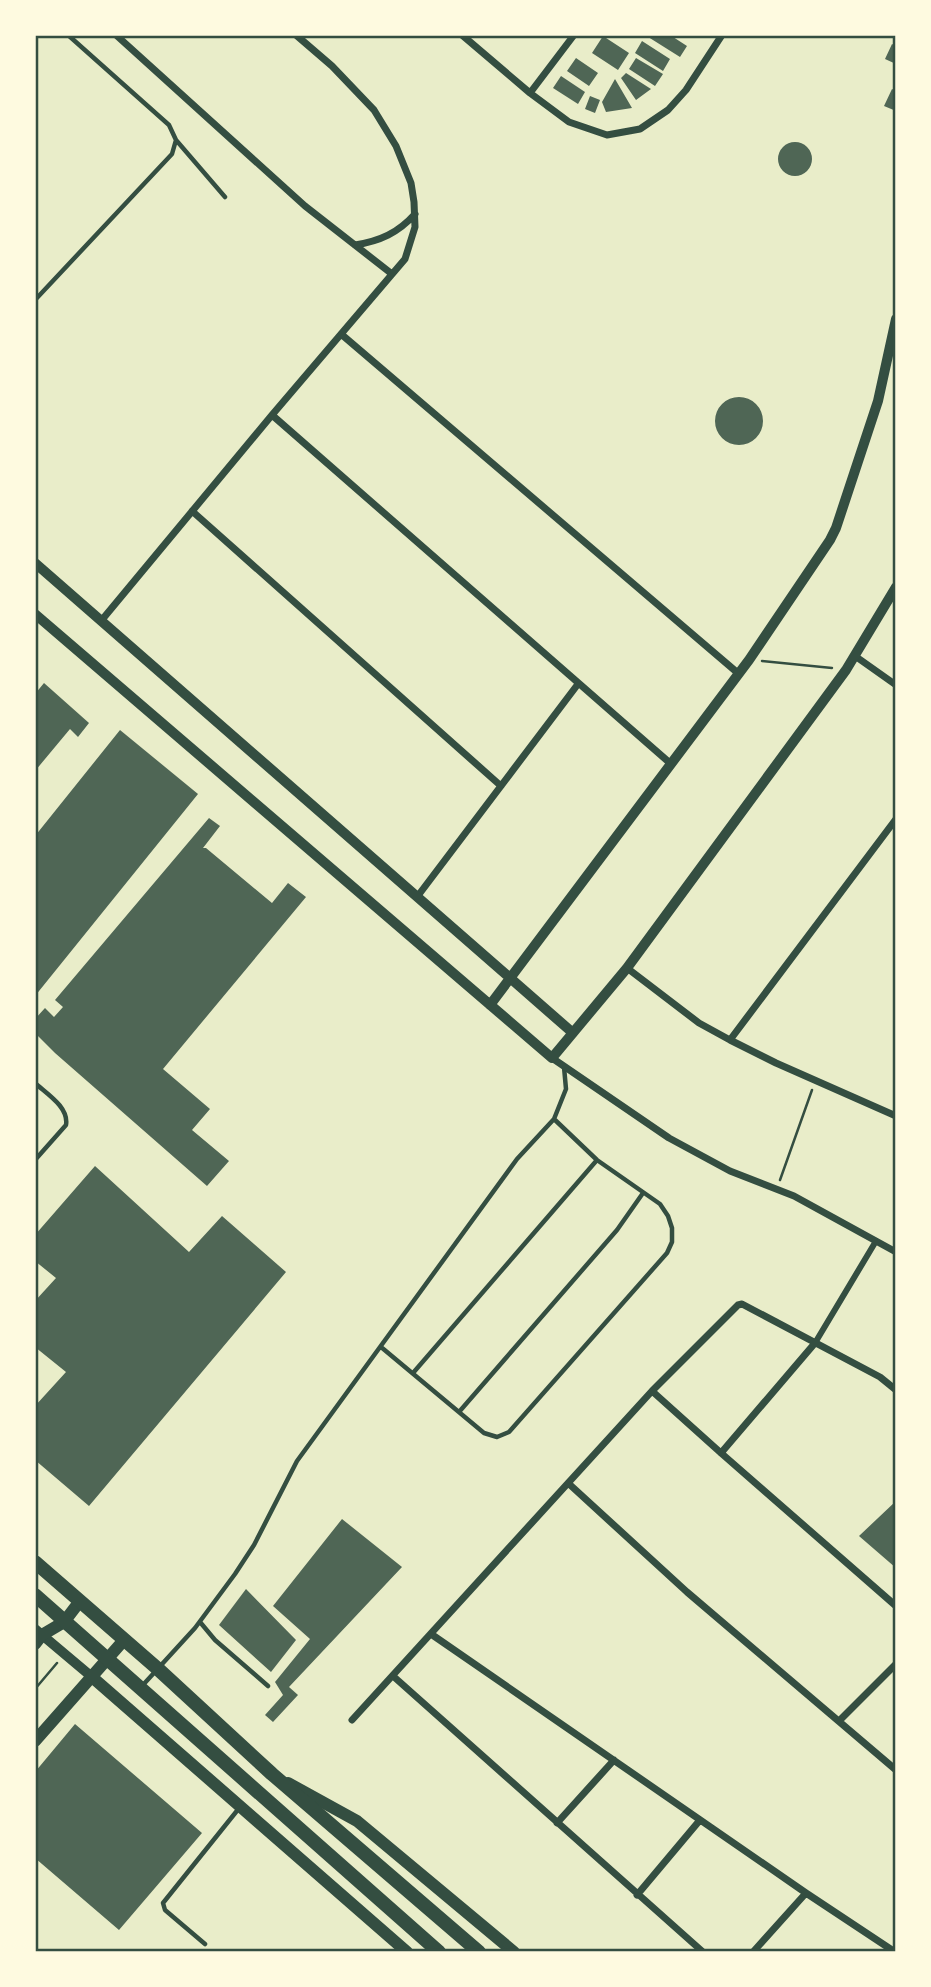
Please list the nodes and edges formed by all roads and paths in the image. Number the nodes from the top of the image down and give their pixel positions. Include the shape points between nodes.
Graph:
1 (68, 35) edge
2 (116, 35) edge
3 (296, 35) edge
4 (462, 35) edge
5 (574, 35) edge
6 (722, 35) edge
7 (530, 93) junction
8 (176, 139) junction
9 (225, 197) dead end
10 (415, 214) junction
11 (355, 245) junction
12 (392, 274) junction
13 (35, 300) edge
14 (896, 319) edge
15 (341, 334) junction
16 (272, 415) junction
17 (192, 511) junction
18 (35, 563) edge
19 (896, 587) edge
20 (35, 614) edge
21 (101, 621) junction
22 (855, 656) junction
23 (749, 660) junction
24 (846, 670) junction
25 (738, 674) junction
26 (578, 684) junction
27 (896, 685) edge
28 (671, 764) junction
29 (501, 786) junction
30 (896, 819) edge
31 (888, 830) junction
32 (896, 836) edge
33 (417, 897) junction
34 (627, 968) junction
35 (510, 979) junction
36 (490, 1005) junction
37 (573, 1033) junction
38 (730, 1040) junction
39 (552, 1058) junction
40 (564, 1066) junction
41 (816, 1081) junction
42 (35, 1083) edge
43 (896, 1116) edge
44 (554, 1119) junction
45 (35, 1160) edge
46 (597, 1160) junction
47 (776, 1189) junction
48 (643, 1193) junction
49 (876, 1241) junction
50 (896, 1252) edge
51 (815, 1343) junction
52 (381, 1347) junction
53 (412, 1373) junction
54 (896, 1390) edge
55 (652, 1391) junction
56 (459, 1412) junction
57 (721, 1453) junction
58 (568, 1483) junction
59 (35, 1562) edge
60 (35, 1595) edge
61 (80, 1601) junction
62 (896, 1606) edge
63 (64, 1622) junction
64 (200, 1622) junction
65 (431, 1634) junction
66 (38, 1636) edge
67 (124, 1640) junction
68 (64, 1655) junction
69 (108, 1658) junction
70 (896, 1664) edge
71 (158, 1669) junction
72 (393, 1676) junction
73 (92, 1677) junction
74 (268, 1686) dead end
75 (141, 1688) junction
76 (35, 1689) edge
77 (352, 1720) dead end
78 (839, 1721) junction
79 (35, 1741) edge
80 (614, 1760) junction
81 (896, 1770) edge
82 (272, 1774) junction
83 (240, 1807) junction
84 (701, 1820) junction
85 (557, 1823) junction
86 (806, 1893) junction
87 (637, 1895) junction
88 (205, 1944) dead end
89 (499, 1947) edge
90 (407, 1952) edge
91 (439, 1952) edge
92 (479, 1952) edge
93 (514, 1952) edge
94 (703, 1952) edge
95 (753, 1952) edge
96 (895, 1952) edge

1 - 8 lane via 169,125
2 - 11 street via 305,206
3 - 10 street via 374,110 411,183
4 - 7 street
5 - 7 street
6 - 7 street via 686,90 668,110 640,129 607,135 569,122
8 - 9 lane
8 - 13 lane via 172,154
10 - 11 street via 381,240
10 - 12 street via 405,258
11 - 12 street
12 - 15 street
14 - 23 street via 878,401 836,528
15 - 16 street
15 - 25 street
16 - 17 street
16 - 26 street
17 - 21 street
17 - 29 street
18 - 21 street
19 - 22 street
20 - 36 street
21 - 33 street
22 - 24 street
22 - 27 street
23 - 24 path
23 - 25 street
24 - 34 street
25 - 28 street
26 - 28 street
26 - 29 street
28 - 35 street
29 - 33 street
30 - 31 street
31 - 32 street
31 - 38 street
33 - 35 street
34 - 37 street
34 - 38 street via 699,1023
35 - 36 street
35 - 37 street
36 - 39 street
37 - 39 street
38 - 41 street
39 - 40 street
40 - 44 lane via 566,1089
40 - 47 street via 668,1138
41 - 43 street
41 - 47 path
42 - 45 lane via 65,1111 67,1119
44 - 46 lane
44 - 52 lane via 517,1159
46 - 48 lane
46 - 53 lane
47 - 49 street
48 - 56 lane via 617,1230
48 - 56 lane via 668,1216 672,1242 667,1253 509,1432 497,1437 484,1433
49 - 50 street
49 - 51 street
51 - 54 street
51 - 55 street via 738,1305
51 - 57 street
52 - 53 lane
52 - 64 lane via 297,1461 254,1545
53 - 56 lane
55 - 57 street
55 - 58 street
57 - 62 street
58 - 65 street
58 - 78 street
59 - 61 main road
60 - 63 main road
61 - 63 main road
61 - 67 main road
63 - 66 main road
63 - 69 main road
64 - 71 lane
64 - 74 lane
65 - 72 street
65 - 80 street
66 - 68 street
67 - 69 main road
67 - 71 main road
68 - 73 street
68 - 76 path
69 - 73 main road
69 - 75 main road
70 - 78 street
71 - 75 lane
71 - 82 main road
72 - 77 street
72 - 85 street
73 - 79 main road
73 - 83 main road
75 - 91 main road
78 - 81 street
80 - 84 street
80 - 85 street
82 - 89 main road via 357,1821
82 - 92 main road
83 - 88 lane via 163,1903 165,1910
83 - 90 main road
84 - 86 street
84 - 87 street
85 - 87 street
86 - 95 street
86 - 96 street
87 - 94 street
89 - 93 main road

